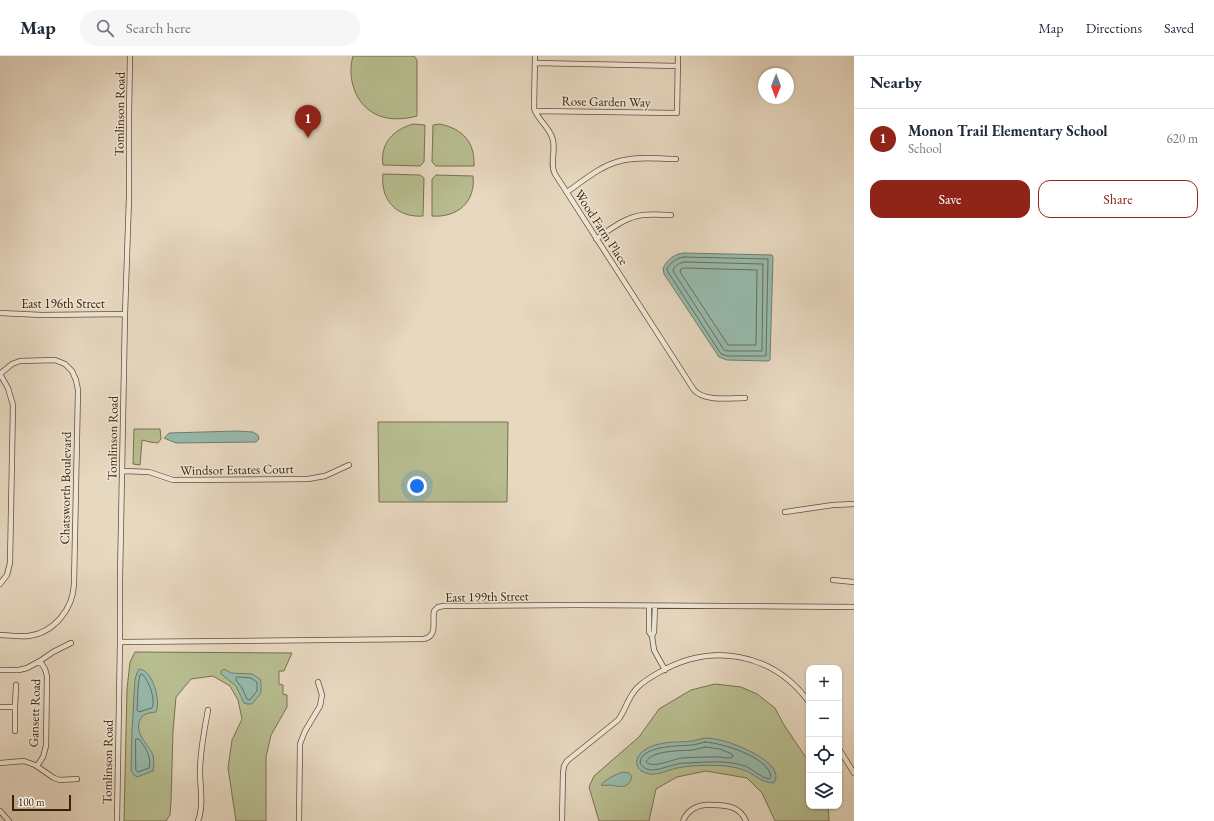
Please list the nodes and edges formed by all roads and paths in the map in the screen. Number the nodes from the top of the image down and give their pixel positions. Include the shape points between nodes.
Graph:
1 (130, 56) edge
2 (535, 56) edge
3 (678, 56) edge
4 (535, 63) junction
5 (678, 66) junction
6 (535, 111) junction
7 (676, 159) dead end
8 (566, 192) junction
9 (671, 215) dead end
10 (596, 239) junction
11 (0, 313) edge
12 (125, 314) junction
13 (0, 374) edge
14 (745, 398) dead end
15 (349, 465) dead end
16 (123, 471) junction
17 (854, 504) edge
18 (785, 512) dead end
19 (833, 580) dead end
20 (854, 582) edge
21 (0, 584) edge
22 (649, 606) junction
23 (655, 606) junction
24 (854, 607) edge
25 (0, 635) edge
26 (652, 636) junction
27 (120, 642) junction
28 (71, 643) dead end
29 (40, 661) junction
30 (0, 670) edge
31 (665, 670) junction
32 (318, 682) dead end
33 (16, 685) dead end
34 (808, 701) edge
35 (0, 706) edge
36 (15, 707) junction
37 (208, 710) dead end
38 (15, 732) dead end
39 (842, 754) edge
40 (0, 763) edge
41 (37, 766) junction
42 (854, 773) edge
43 (77, 779) dead end
44 (0, 811) edge
45 (9, 821) edge
46 (116, 821) edge
47 (198, 821) edge
48 (299, 821) edge
49 (562, 821) edge
50 (683, 821) edge
51 (746, 821) edge

1 - 12 street, Tomlinson Road
2 - 4 street
3 - 5 street
4 - 5 street
4 - 6 street
5 - 6 street, Rose Garden Way via 677,113
6 - 8 street, Wood Farm Place via 552,136 554,172
7 - 8 street via 619,161 602,168
8 - 10 street, Wood Farm Place
9 - 10 street via 646,214 634,217
10 - 14 street, Wood Farm Place via 696,392 710,398
11 - 12 street, East 196th Street
12 - 16 street, Tomlinson Road
13 - 21 street via 13,405 10,563 7,575
13 - 25 street, Chatsworth Boulevard via 10,365 20,361 55,360 65,364 72,371 78,390 72,597 63,616 44,630 28,636
15 - 16 street, Windsor Estates Court via 325,476 308,479 173,480 149,472
16 - 27 street, Tomlinson Road
17 - 18 street via 833,504
19 - 20 street
22 - 23 street, East 199th Street
22 - 26 street via 649,632
22 - 27 street, East 199th Street via 441,607 434,613 433,633 424,639
23 - 24 street, East 199th Street
23 - 26 street
26 - 31 street via 654,650
27 - 46 street, Tomlinson Road
28 - 29 street
29 - 30 street via 23,669
29 - 41 street, Gansett Road via 47,676 46,746
31 - 34 street via 699,657 740,657 781,674 797,687
31 - 49 street via 639,685 618,720 564,766
32 - 48 street via 322,695 320,706 300,744
33 - 36 street
35 - 36 street
36 - 38 street
37 - 47 street via 202,746 201,809
39 - 42 street
40 - 41 street via 20,761
41 - 43 street via 60,780
44 - 45 street
50 - 51 street via 692,809 707,804 731,806 740,812

